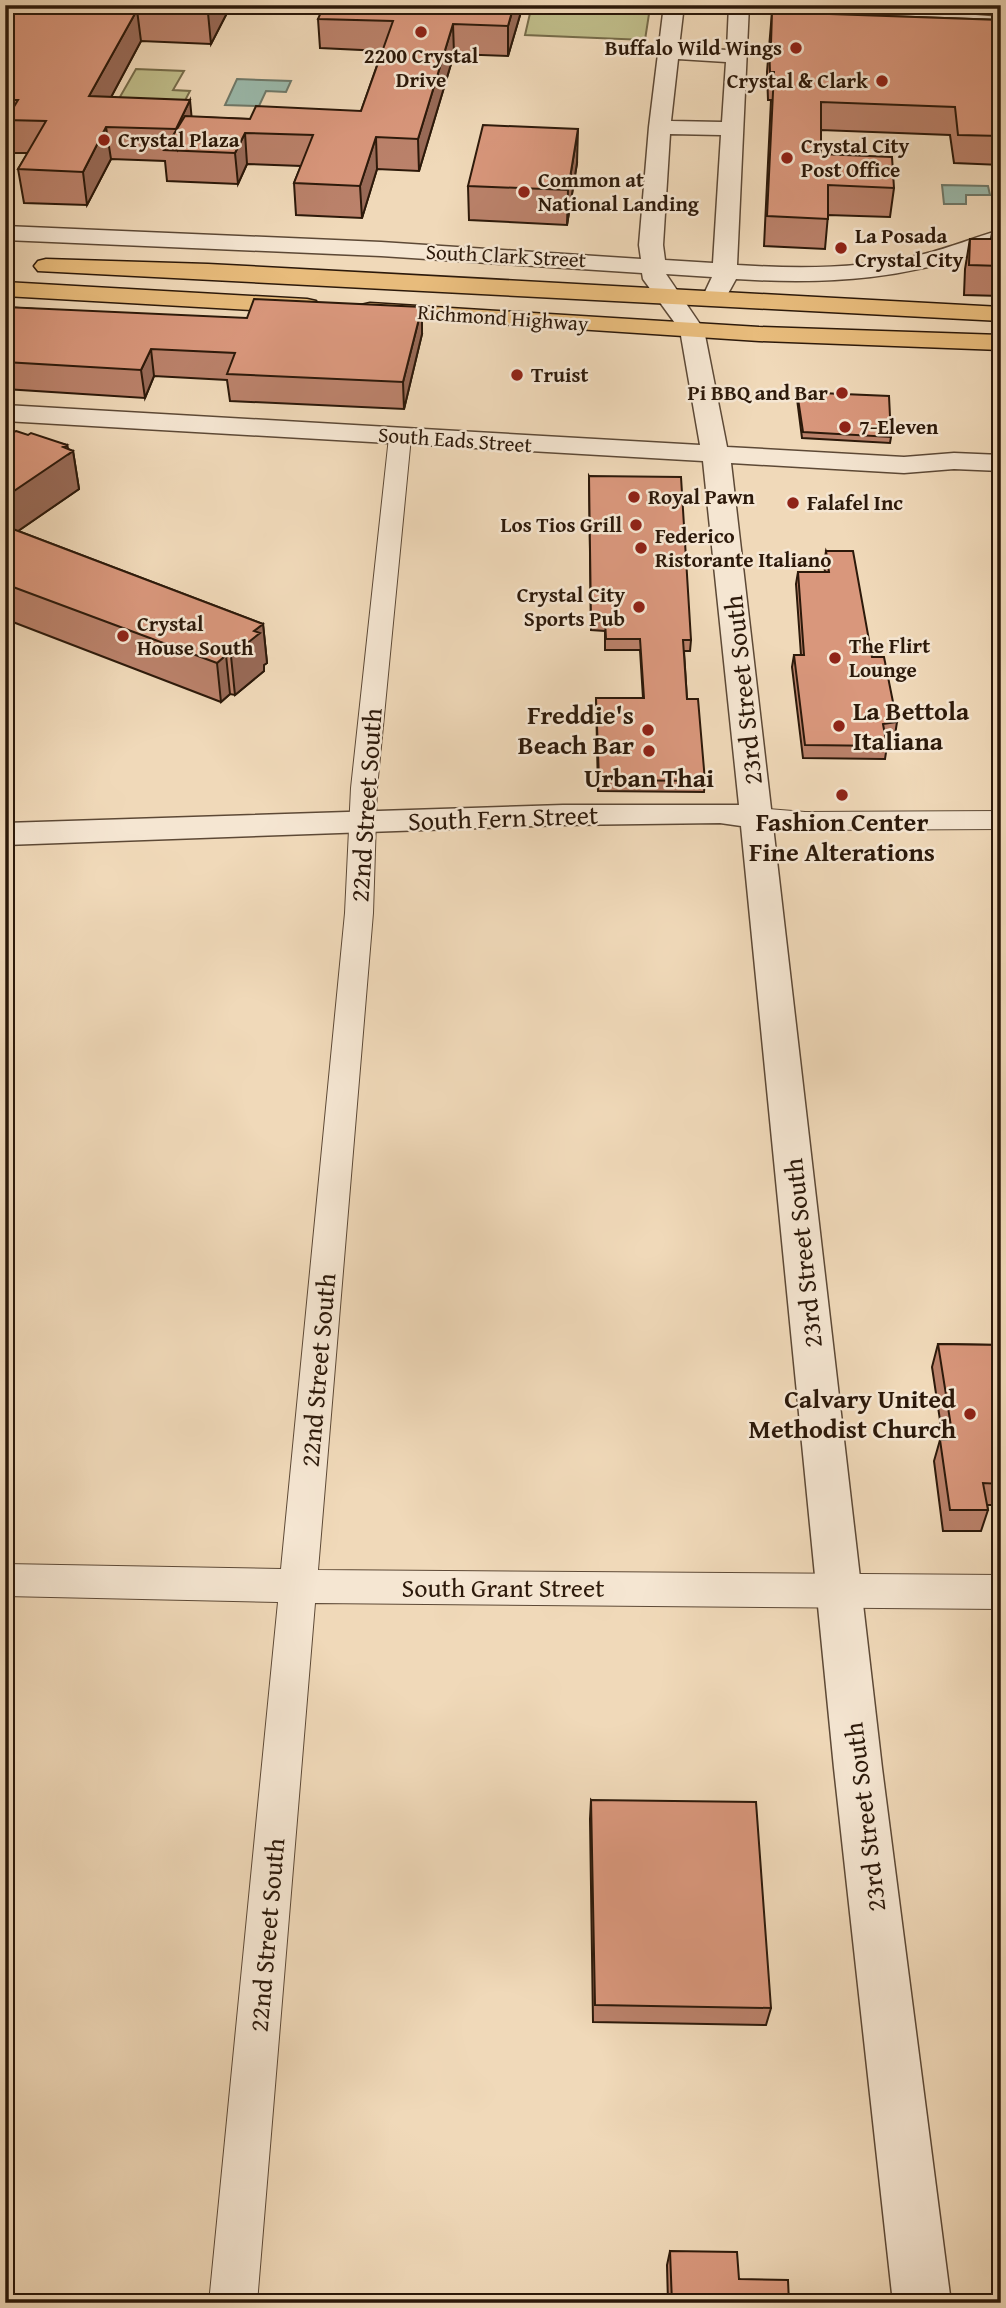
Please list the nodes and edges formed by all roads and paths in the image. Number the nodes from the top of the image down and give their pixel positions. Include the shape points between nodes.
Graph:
1 (674, 5) edge
2 (739, 5) edge
3 (771, 5) edge
4 (1001, 23) edge
5 (668, 53) junction
6 (735, 56) junction
7 (660, 127) junction
8 (732, 129) junction
9 (5, 233) edge
10 (1001, 237) edge
11 (19, 265) dead end
12 (653, 265) junction
13 (724, 270) junction
14 (5, 289) edge
15 (690, 310) junction
16 (1001, 312) edge
17 (1001, 326) edge
18 (1001, 343) edge
19 (5, 413) edge
20 (400, 437) junction
21 (716, 455) junction
22 (1001, 463) edge
23 (904, 465) junction
24 (1001, 477) edge
25 (756, 817) junction
26 (1001, 820) edge
27 (363, 823) junction
28 (5, 834) edge
29 (5, 1580) edge
30 (298, 1586) junction
31 (839, 1590) junction
32 (1001, 1592) edge
33 (233, 2303) edge
34 (922, 2303) edge

1 - 5 street, 23rd Street South
2 - 6 street
3 - 4 street
5 - 6 street
5 - 7 street, 23rd Street South
6 - 8 street
7 - 8 street
7 - 12 street, 23rd Street South
8 - 13 street
9 - 12 street, South Clark Street via 381,248
10 - 13 street, South Clark Street via 946,257 881,271 802,276
11 - 15 highway, Richmond Highway via 222,272
12 - 13 street, South Clark Street
12 - 15 street, 23rd Street South via 655,279
13 - 15 street via 724,283
14 - 15 highway, Richmond Highway via 344,308
15 - 16 highway, Richmond Highway
15 - 17 highway
15 - 18 highway, Richmond Highway
15 - 21 street, 23rd Street South
19 - 20 street, South Eads Street
20 - 21 street, South Eads Street
20 - 27 street, 22nd Street South
21 - 23 street, South Eads Street
21 - 25 street, 23rd Street South
22 - 23 street, South Eads Street
23 - 24 street, South Eads Street via 956,475
25 - 26 street, South Fern Street
25 - 27 street, South Fern Street via 707,813
25 - 31 street, 23rd Street South
27 - 28 street, South Fern Street
27 - 30 street, 22nd Street South via 355,961
29 - 30 street, South Grant Street
30 - 31 street, South Grant Street
30 - 33 street, 22nd Street South
31 - 32 street, South Grant Street
31 - 34 street, 23rd Street South

